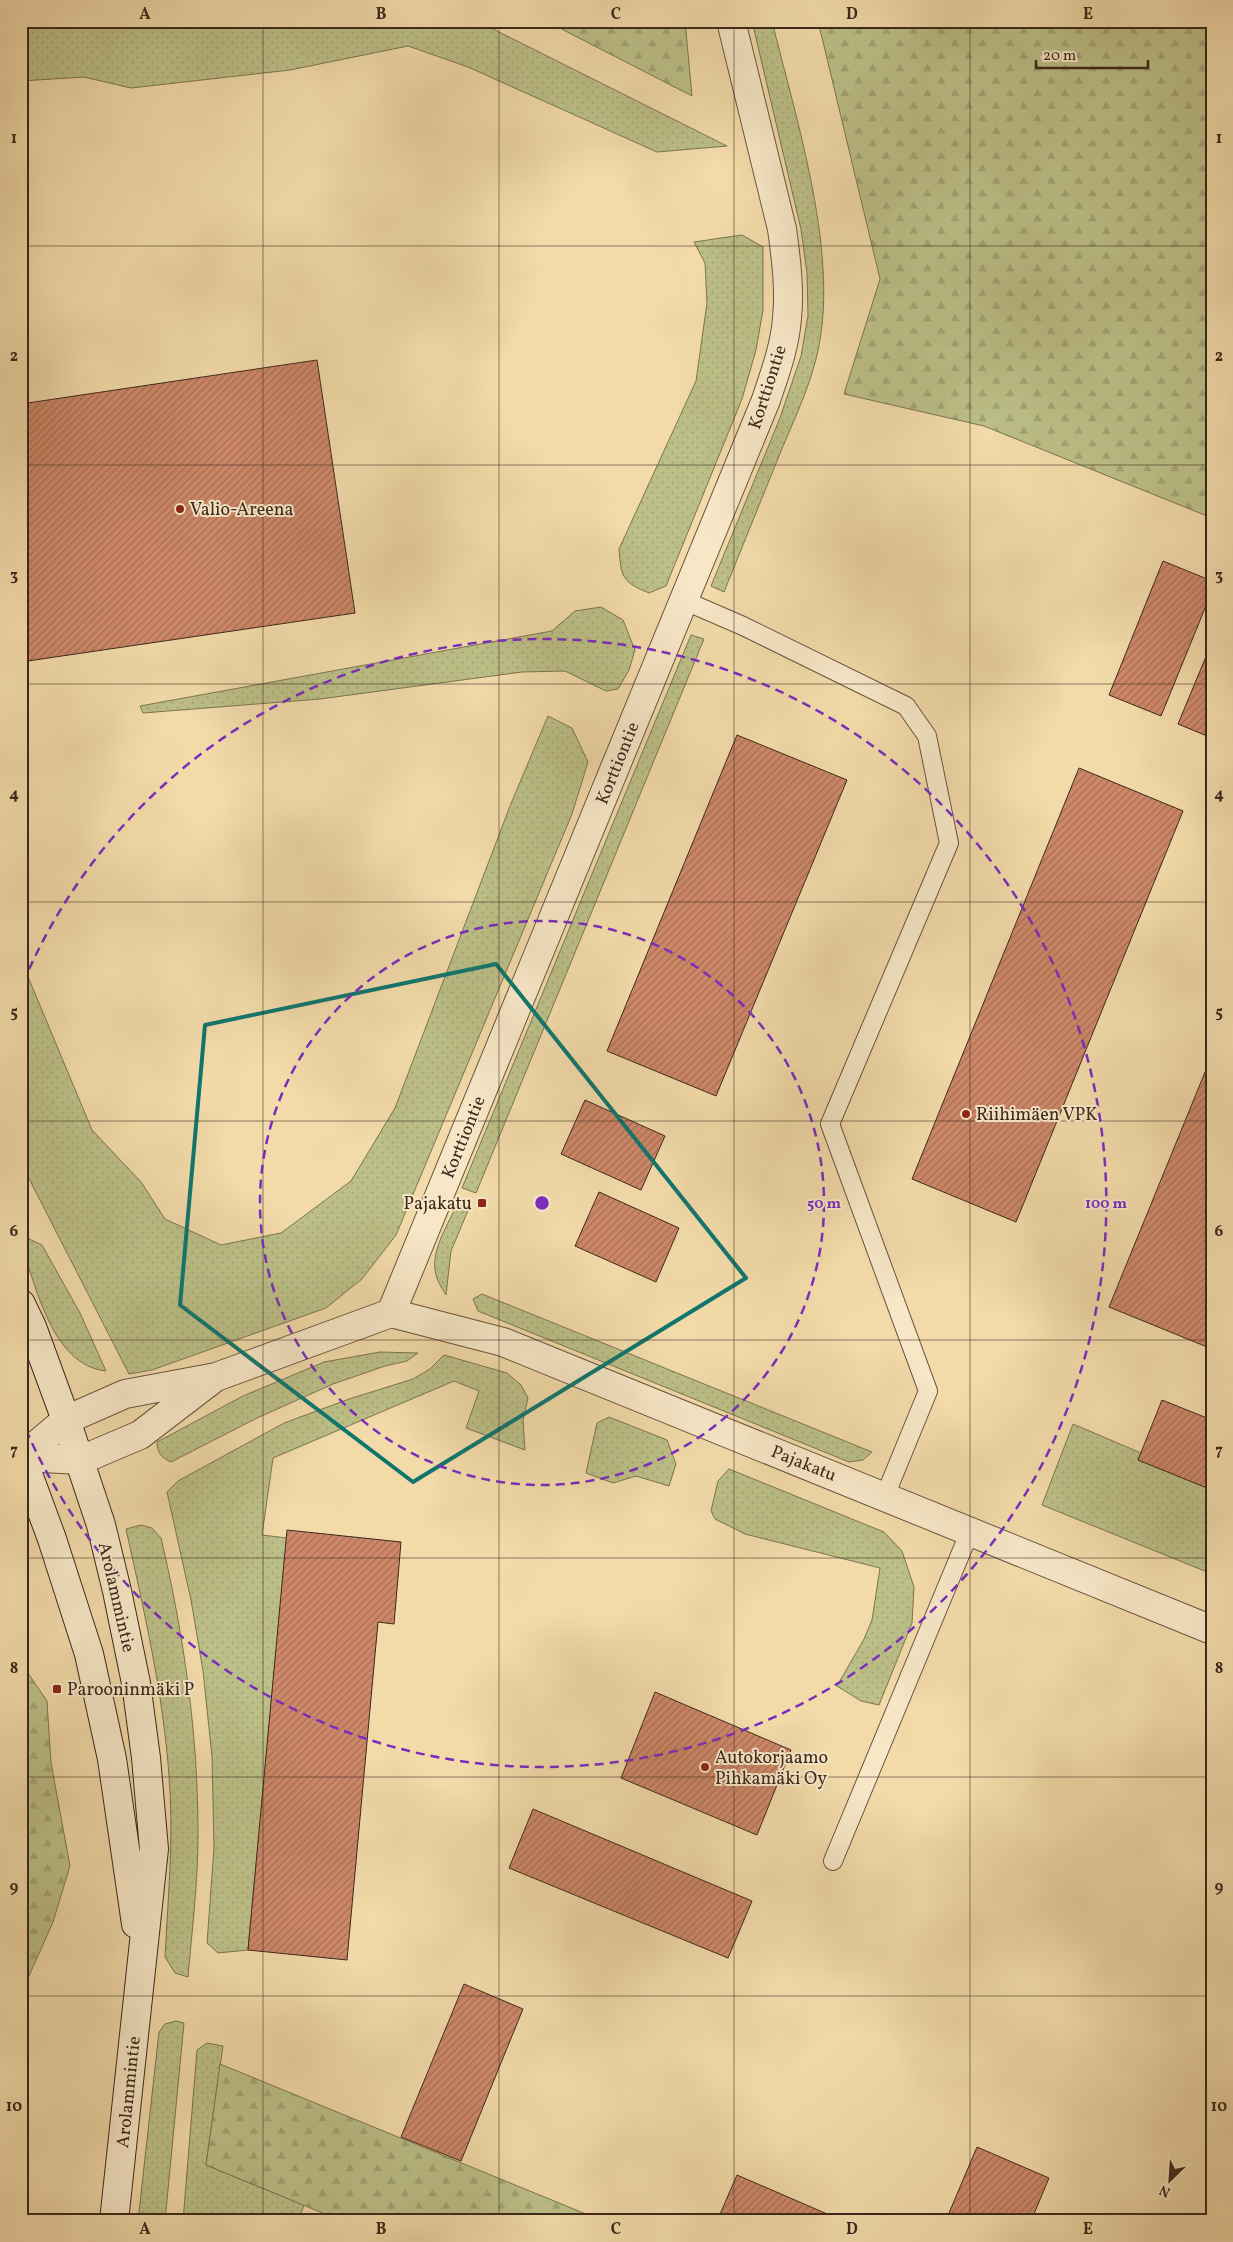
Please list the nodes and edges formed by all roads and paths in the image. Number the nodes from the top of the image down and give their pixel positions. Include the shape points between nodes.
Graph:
1 (731, 21) edge
2 (684, 600) junction
3 (21, 1304) edge
4 (391, 1313) junction
5 (216, 1376) junction
6 (66, 1420) junction
7 (22, 1456) edge
8 (81, 1460) junction
9 (885, 1496) junction
10 (970, 1531) junction
11 (1212, 1630) edge
12 (833, 1861) dead end
13 (142, 1963) junction
14 (114, 2221) edge

1 - 2 street, Korttiontie via 782,230 787,318 780,356 766,400
2 - 4 street, Korttiontie
2 - 9 lane via 906,706 927,736 949,843 830,1124 928,1391
3 - 6 street, Arolammintie
4 - 5 street
4 - 9 street, Pajakatu via 503,1342
5 - 6 street via 125,1394
5 - 8 street via 140,1435
6 - 7 street
6 - 8 street, Arolammintie
7 - 8 street
7 - 13 street, Arolammintie via 89,1654 112,1759
8 - 13 street, Arolammintie via 118,1591 136,1683 146,1758 154,1849
9 - 10 street, Pajakatu
10 - 11 street, Pajakatu
10 - 12 lane
13 - 14 street, Arolammintie

